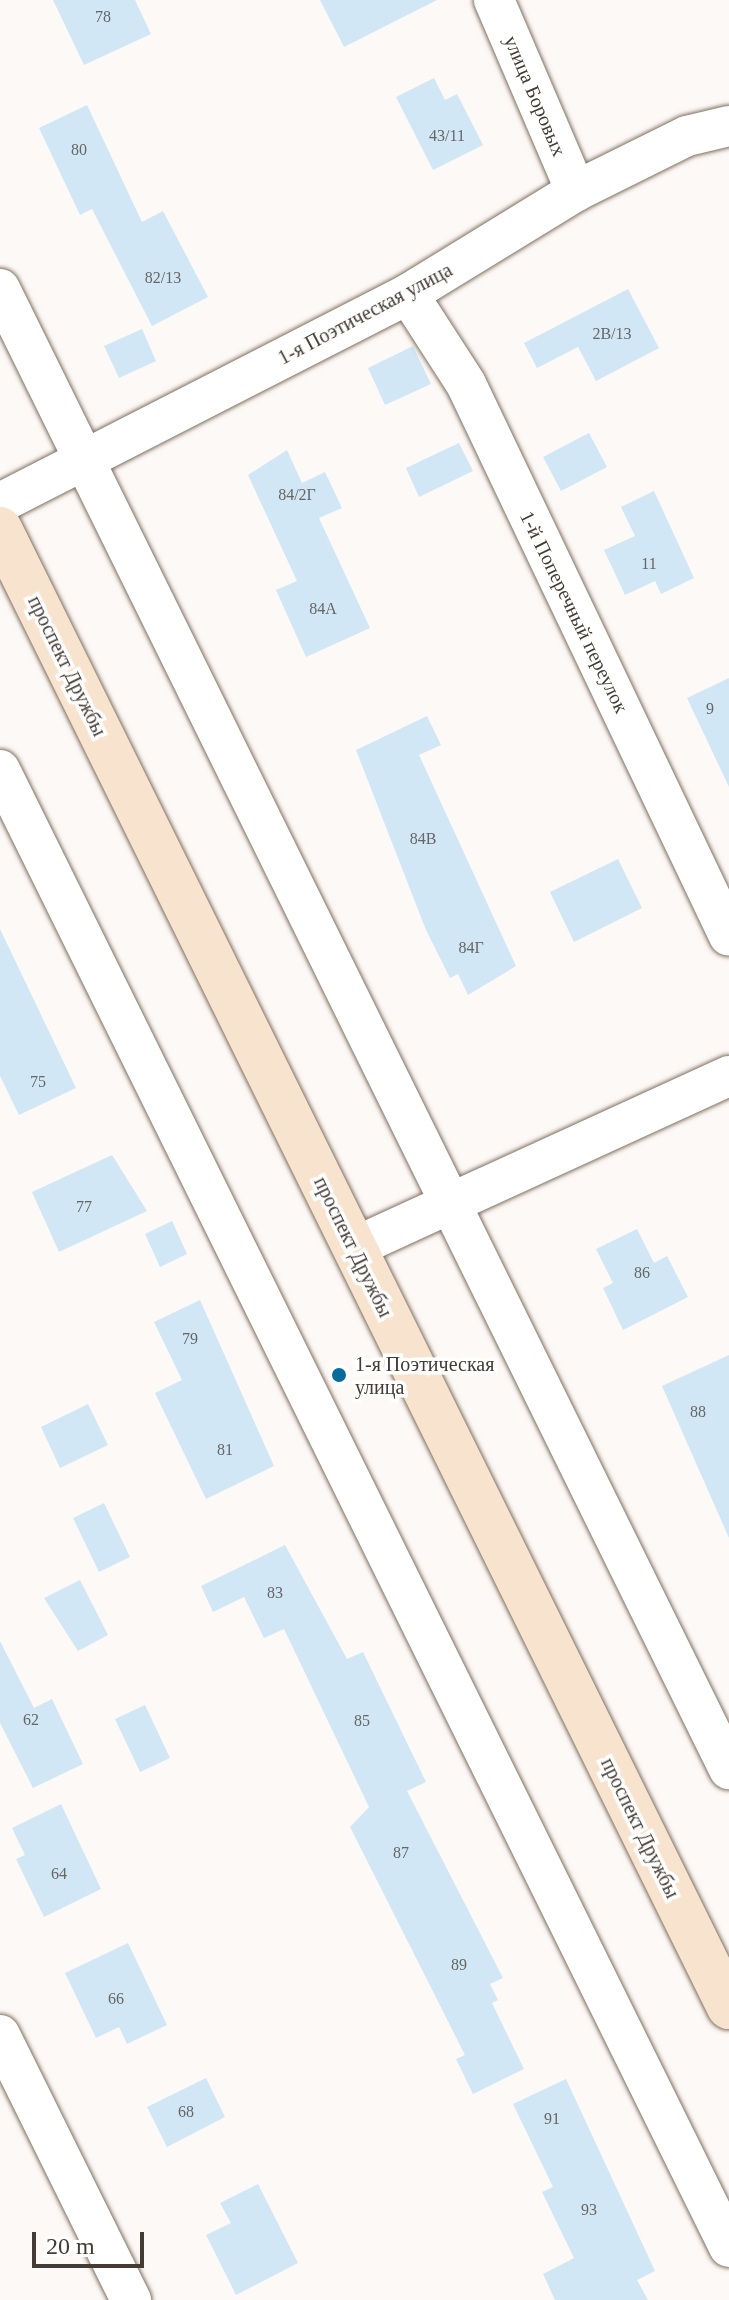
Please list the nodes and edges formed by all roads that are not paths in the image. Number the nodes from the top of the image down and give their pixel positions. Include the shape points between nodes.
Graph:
1 (494, 0) edge
2 (729, 126) edge
3 (576, 191) junction
4 (0, 289) edge
5 (408, 294) junction
6 (85, 460) junction
7 (0, 503) edge
8 (0, 529) edge
9 (0, 770) edge
10 (729, 936) edge
11 (729, 1076) edge
12 (450, 1204) junction
13 (353, 1248) junction
14 (729, 1769) edge
15 (729, 2007) edge
16 (0, 2035) edge
17 (729, 2247) edge
18 (131, 2300) edge

1 - 3 street, улица Боровых
2 - 3 street, 1-я Поэтическая улица via 687,136
3 - 5 street, 1-я Поэтическая улица
4 - 6 street
5 - 6 street, 1-я Поэтическая улица
5 - 10 street, 1-й Поперечный переулок via 466,384
6 - 7 street, 1-я Поэтическая улица
6 - 12 street
8 - 13 main road, проспект Дружбы
9 - 17 street
11 - 12 street
12 - 13 street
12 - 14 street
13 - 15 main road, проспект Дружбы
16 - 18 street

